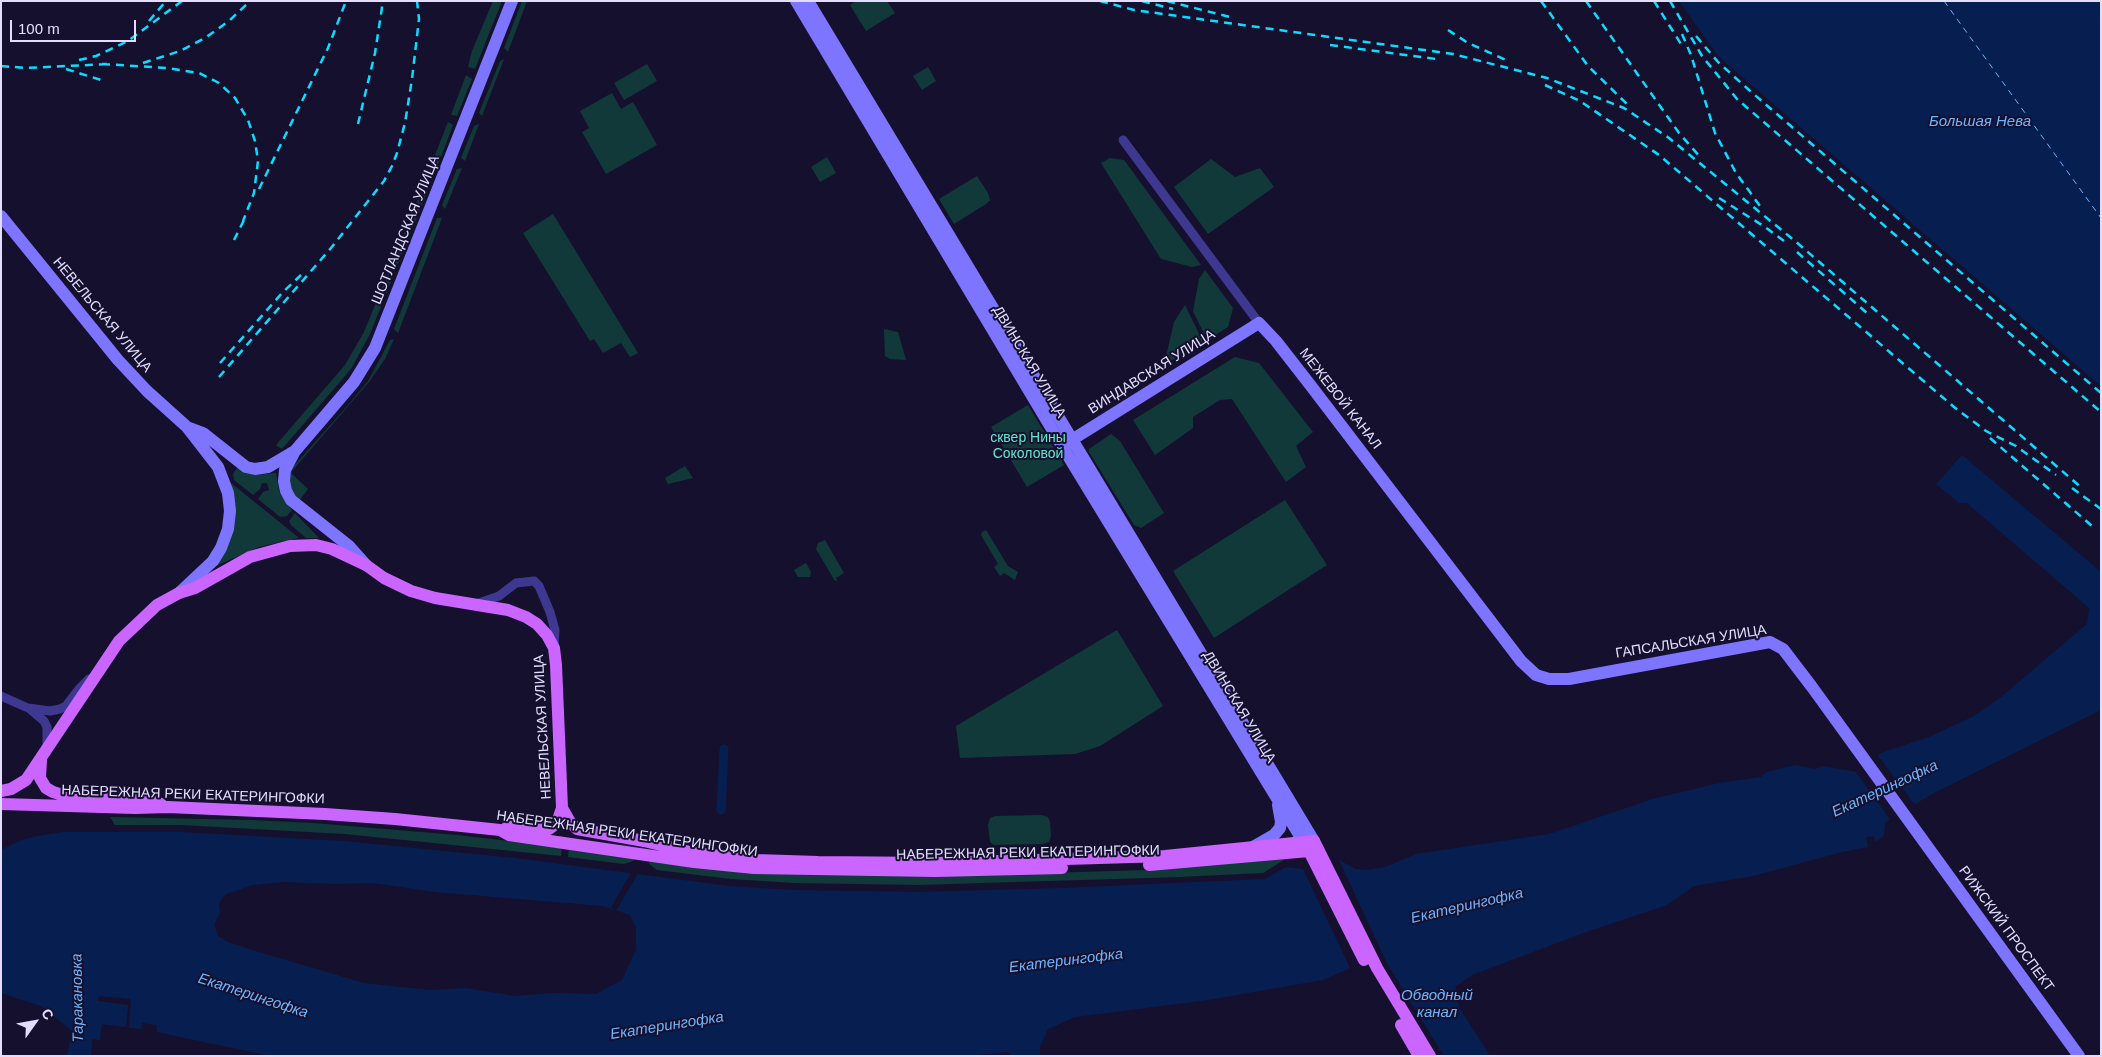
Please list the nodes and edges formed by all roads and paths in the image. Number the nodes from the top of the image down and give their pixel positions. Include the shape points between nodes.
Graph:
1 (512, 1) edge
2 (796, 1) edge
3 (808, 1) edge
4 (1123, 140) dead end
5 (1, 216) edge
6 (1259, 324) junction
7 (187, 427) junction
8 (1066, 443) junction
9 (295, 451) junction
10 (366, 566) junction
11 (179, 593) junction
12 (474, 604) junction
13 (554, 648) junction
14 (97, 672) junction
15 (1536, 675) joint
16 (1, 696) edge
17 (28, 708) junction
18 (44, 755) junction
19 (1, 791) edge
20 (1276, 796) junction
21 (1, 804) edge
22 (168, 807) junction
23 (562, 808) junction
24 (1909, 820) joint
25 (500, 830) junction
26 (582, 830) joint
27 (1309, 845) junction
28 (1254, 847) junction
29 (1372, 968) junction
30 (1420, 1056) edge
31 (1430, 1056) edge
32 (2079, 1056) edge

1 - 9 street, ШОТЛАНДСКАЯ УЛИЦА via 375,348 354,382
2 - 8 street, ДВИНСКАЯ УЛИЦА
3 - 8 street, ДВИНСКАЯ УЛИЦА
4 - 6 street, МЕЖЕВОЙ КАНАЛ
5 - 7 street, НЕВЕЛЬСКАЯ УЛИЦА via 118,360
6 - 8 street, ВИНДАВСКАЯ УЛИЦА
6 - 15 street, МЕЖЕВОЙ КАНАЛ via 1276,341 1521,661
7 - 9 street via 203,433 246,467 268,467
7 - 11 street via 218,466 228,493 230,512 221,548 204,571
8 - 20 street, ДВИНСКАЯ УЛИЦА
8 - 27 street, ДВИНСКАЯ УЛИЦА
9 - 10 street, НЕВЕЛЬСКАЯ УЛИЦА via 285,470 284,481 291,500 349,546
10 - 11 main road via 324,547 290,546 250,557 195,588
10 - 12 main road, НЕВЕЛЬСКАЯ УЛИЦА via 410,591
11 - 14 main road via 138,621
12 - 13 main road, НЕВЕЛЬСКАЯ УЛИЦА via 526,617 548,635
12 - 13 street via 499,596 516,583 534,581 540,586 550,612 555,630
13 - 23 main road, НЕВЕЛЬСКАЯ УЛИЦА
14 - 17 street via 66,706 50,711
14 - 18 main road
15 - 24 street, ГАПСАЛЬСКАЯ УЛИЦА via 1569,679 1770,642 1777,644
16 - 17 street
17 - 18 street via 47,727 49,738
18 - 19 main road via 26,780
18 - 22 main road via 40,778 53,792 145,799
20 - 27 street, ДВИНСКАЯ УЛИЦА
20 - 28 street via 1280,828
21 - 22 main road, НАБЕРЕЖНАЯ РЕКИ ЕКАТЕРИНГОФКИ
22 - 25 main road, НАБЕРЕЖНАЯ РЕКИ ЕКАТЕРИНГОФКИ via 334,814
23 - 25 main road via 557,823 549,828 510,826
23 - 26 main road, НЕВЕЛЬСКАЯ УЛИЦА via 573,826
24 - 32 street, РИЖСКИЙ ПРОСПЕКТ
25 - 27 main road, НАБЕРЕЖНАЯ РЕКИ ЕКАТЕРИНГОФКИ via 509,835 708,864 818,870 934,871 1166,864
26 - 28 main road, НАБЕРЕЖНАЯ РЕКИ ЕКАТЕРИНГОФКИ via 701,854 818,862 1165,856
27 - 28 main road, НАБЕРЕЖНАЯ РЕКИ ЕКАТЕРИНГОФКИ
27 - 29 main road, ДВИНСКАЯ УЛИЦА via 1321,863 1342,921
29 - 30 main road
29 - 31 main road

